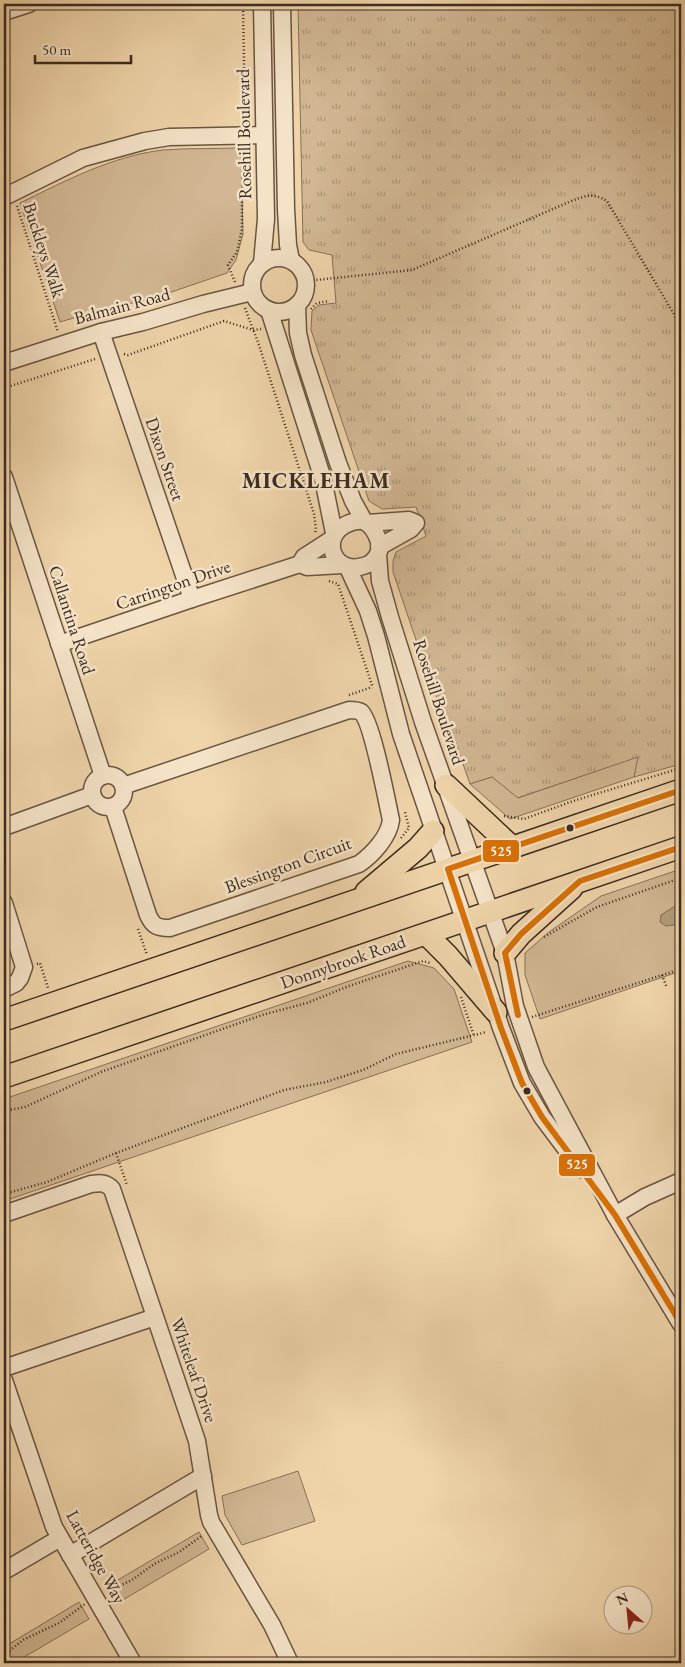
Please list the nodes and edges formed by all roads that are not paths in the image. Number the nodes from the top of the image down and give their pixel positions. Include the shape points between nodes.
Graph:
1 (29, 4) edge
2 (262, 4) edge
3 (282, 4) edge
4 (4, 12) edge
5 (264, 135) junction
6 (8, 195) edge
7 (291, 260) junction
8 (262, 263) junction
9 (246, 293) junction
10 (297, 305) junction
11 (269, 310) junction
12 (101, 332) junction
13 (5, 358) edge
14 (4, 476) edge
15 (365, 522) junction
16 (333, 536) junction
17 (379, 550) junction
18 (318, 558) junction
19 (345, 566) junction
20 (192, 599) junction
21 (58, 644) junction
22 (103, 776) junction
23 (446, 785) junction
24 (123, 786) junction
25 (681, 790) edge
26 (92, 795) junction
27 (113, 806) junction
28 (4, 827) edge
29 (433, 831) junction
30 (681, 847) edge
31 (512, 848) junction
32 (473, 861) junction
33 (448, 869) junction
34 (580, 881) junction
35 (356, 901) junction
36 (4, 903) edge
37 (490, 912) junction
38 (465, 921) junction
39 (426, 934) junction
40 (505, 953) junction
41 (4, 989) edge
42 (4, 1020) edge
43 (498, 1020) junction
44 (4, 1077) edge
45 (681, 1181) edge
46 (4, 1214) edge
47 (615, 1215) junction
48 (155, 1317) junction
49 (681, 1324) edge
50 (4, 1368) edge
51 (4, 1380) edge
52 (203, 1476) junction
53 (60, 1538) junction
54 (70, 1555) junction
55 (4, 1571) edge
56 (133, 1663) edge
57 (290, 1663) edge

1 - 4 street
2 - 5 street, Rosehill Boulevard
3 - 7 street via 286,209
5 - 6 street via 169,137 145,141 83,158
5 - 8 street, Rosehill Boulevard via 266,219
7 - 8 street via 273,259
7 - 10 street via 299,266 306,280 306,291
8 - 9 street via 255,270
9 - 11 street
9 - 12 street, Balmain Road
10 - 11 street via 278,311
10 - 15 street via 303,355 338,461
11 - 16 street via 324,479
12 - 13 street, Balmain Road
12 - 20 street, Dixon Street
14 - 21 street, Callantina Road
15 - 16 street via 349,522 338,528
15 - 17 street via 375,533
15 - 17 street via 409,520 416,523
16 - 18 street, Carrington Drive
16 - 19 street via 333,552
17 - 19 street via 366,565
17 - 23 street, Rosehill Boulevard via 380,581
18 - 19 street
18 - 20 street, Carrington Drive via 304,558 300,564
19 - 29 street via 368,611 401,734
20 - 21 street, Carrington Drive
21 - 22 street, Callantina Road
22 - 24 street via 116,778
22 - 26 street via 94,784
23 - 31 main road
23 - 32 street, Rosehill Boulevard
24 - 27 street via 121,800
24 - 27 street, Blessington Circuit via 355,710 362,714 370,730 391,820 387,833 359,864 170,928 161,928 156,927 148,915
25 - 31 main road
26 - 27 street via 102,806
26 - 28 street
29 - 33 street
29 - 35 main road
30 - 34 main road, Donnybrook Road
31 - 32 main road
32 - 33 main road
32 - 37 street, Rosehill Boulevard
33 - 35 main road
33 - 38 street
34 - 37 main road, Donnybrook Road
34 - 40 main road via 521,934
35 - 42 main road
36 - 41 street via 24,967 16,983
37 - 38 main road, Donnybrook Road
37 - 40 street, Rosehill Boulevard
38 - 39 main road, Donnybrook Road
38 - 43 street
39 - 43 main road via 448,956
39 - 44 main road, Donnybrook Road
40 - 47 street, Rosehill Boulevard via 515,1006 536,1067
43 - 47 street via 522,1083 542,1117
45 - 47 street
46 - 48 street, Whiteleaf Drive via 92,1184 108,1185
47 - 49 street
48 - 50 street
48 - 52 street, Whiteleaf Drive via 197,1441
51 - 53 street, Latteridge Way
52 - 54 street
52 - 57 street, Whiteleaf Drive via 209,1516 272,1625
53 - 54 street, Latteridge Way
53 - 55 street
54 - 56 street, Latteridge Way

